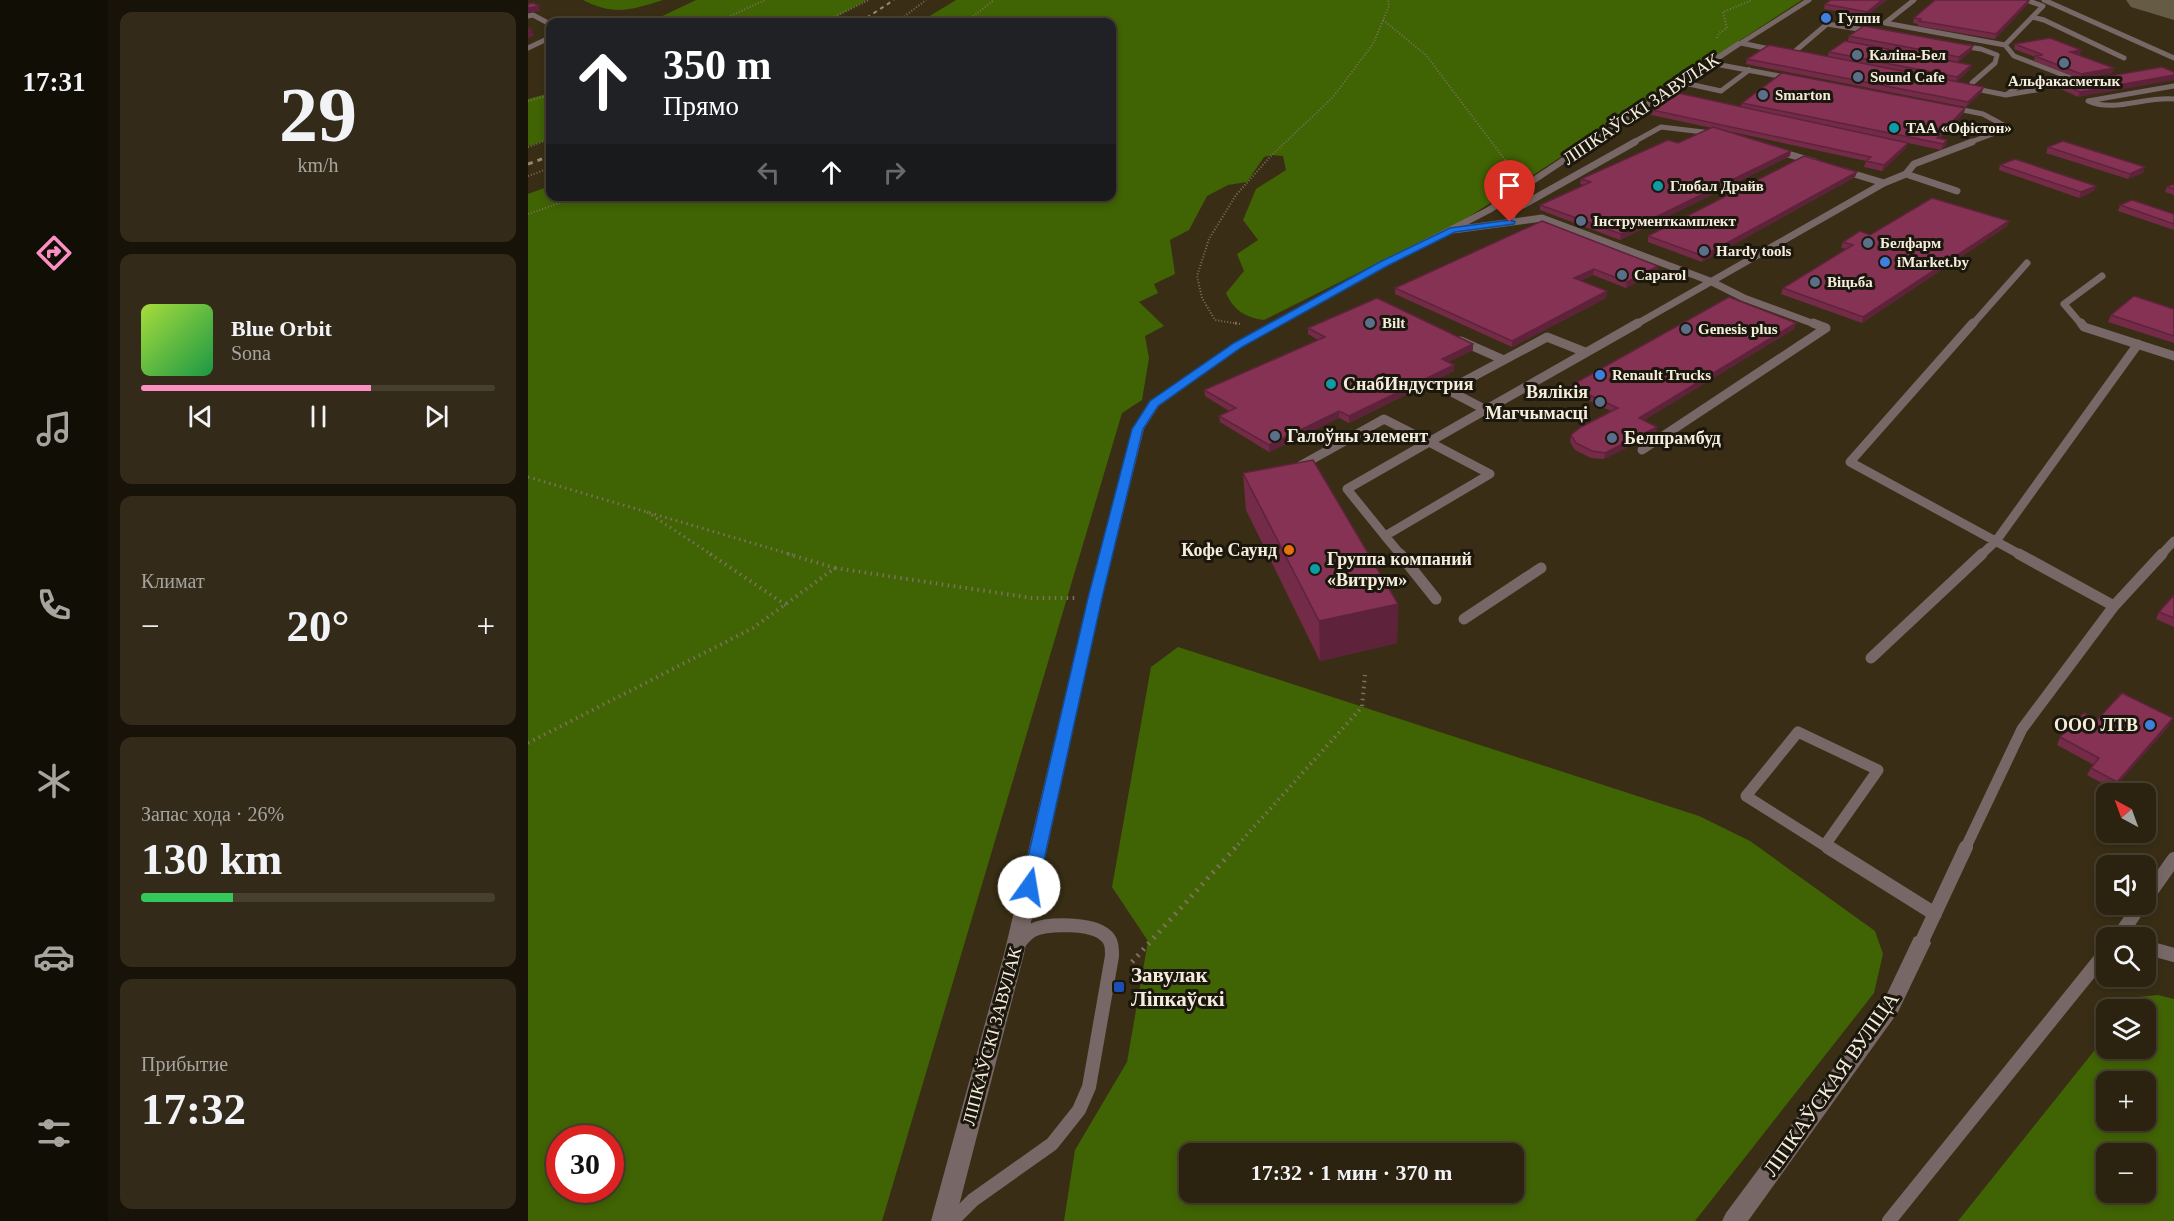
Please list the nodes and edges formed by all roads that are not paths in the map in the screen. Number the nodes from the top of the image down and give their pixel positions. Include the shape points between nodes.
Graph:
1 (1809, 0) edge
2 (1914, 0) edge
3 (2026, 0) edge
4 (2044, 0) edge
5 (528, 16) edge
6 (2032, 17) junction
7 (546, 22) edge
8 (1882, 33) edge
9 (546, 39) edge
10 (1741, 43) junction
11 (2005, 45) junction
12 (1959, 46) edge
13 (528, 48) edge
14 (1793, 53) junction
15 (1804, 56) edge
16 (2124, 58) dead end
17 (2174, 58) edge
18 (1710, 63) junction
19 (1749, 70) junction
20 (1796, 79) edge
21 (2079, 81) edge
22 (1680, 82) junction
23 (1972, 83) edge
24 (1961, 86) edge
25 (2174, 86) edge
26 (2006, 95) junction
27 (2174, 99) edge
28 (1948, 107) edge
29 (1724, 135) edge
30 (1769, 148) edge
31 (1827, 165) edge
32 (1838, 169) edge
33 (1906, 174) junction
34 (1884, 183) junction
35 (1957, 191) dead end
36 (1510, 222) junction
37 (1453, 230) junction
38 (2027, 263) dead end
39 (2102, 276) dead end
40 (1710, 280) junction
41 (1452, 337) edge
42 (2138, 344) junction
43 (1586, 352) junction
44 (2174, 356) edge
45 (1504, 360) junction
46 (1486, 410) junction
47 (1429, 442) junction
48 (1642, 450) dead end
49 (1295, 469) edge
50 (1385, 536) junction
51 (1996, 541) junction
52 (2174, 541) edge
53 (1541, 568) dead end
54 (1436, 599) dead end
55 (2114, 606) junction
56 (1464, 619) dead end
57 (1870, 658) dead end
58 (1825, 845) junction
59 (2174, 859) edge
60 (2156, 884) edge
61 (1935, 914) junction
62 (1921, 943) joint
63 (2156, 950) edge
64 (1014, 954) junction
65 (2174, 955) edge
66 (2096, 964) edge
67 (943, 1221) edge
68 (952, 1221) edge
69 (1734, 1221) edge
70 (1889, 1221) edge

1 - 10 lane
2 - 11 lane via 1885,23
3 - 6 lane via 2043,6
4 - 17 lane
5 - 7 lane
6 - 11 lane
6 - 16 lane
8 - 14 lane via 1827,24
9 - 13 lane
10 - 14 lane
10 - 18 street, ЛІПКАЎСКІ ЗАВУЛАК
11 - 21 lane via 2014,56
12 - 23 lane via 1997,55 1995,63
14 - 15 lane
18 - 19 lane
18 - 22 street, ЛІПКАЎСКІ ЗАВУЛАК
19 - 20 lane
19 - 22 lane via 1721,91
22 - 37 street, ЛІПКАЎСКІ ЗАВУЛАК via 1533,182
24 - 26 lane
25 - 27 lane via 2088,102 2100,106 2162,96
26 - 26 lane via 2024,92 2042,89 2028,79
28 - 33 lane via 1983,114 2009,128 1914,164
29 - 36 lane via 1661,127 1514,210
30 - 31 lane
32 - 34 lane
33 - 34 lane
33 - 35 lane
34 - 40 lane
36 - 37 lane
36 - 40 lane via 1542,218
37 - 64 street, ЛІПКАЎСКІ ЗАВУЛАК via 1267,329 1177,386 1154,404 1137,429
38 - 51 lane via 1850,462
39 - 42 lane via 2064,304 2084,327
40 - 43 lane
40 - 48 lane via 1744,298 1826,328
41 - 45 lane
42 - 44 lane
42 - 51 lane
43 - 45 lane via 1547,337
43 - 46 lane
45 - 46 lane via 1448,390
46 - 47 lane
47 - 49 lane via 1384,419
47 - 50 lane via 1347,489
47 - 50 lane via 1490,474
50 - 54 lane
51 - 55 lane
51 - 57 lane
52 - 55 lane
53 - 56 lane
55 - 61 lane via 2022,729
58 - 58 lane via 1746,796 1798,732 1878,770
58 - 61 lane
59 - 60 lane
61 - 62 lane
62 - 69 street, ЛІПКАЎСКАЯ ВУЛІЦА via 1891,1006
63 - 65 lane
64 - 67 street, ЛІПКАЎСКІ ЗАВУЛАК
64 - 68 lane via 1021,939 1036,928 1049,926 1099,929 1112,945 1089,1087 1064,1133 973,1200
66 - 70 lane

